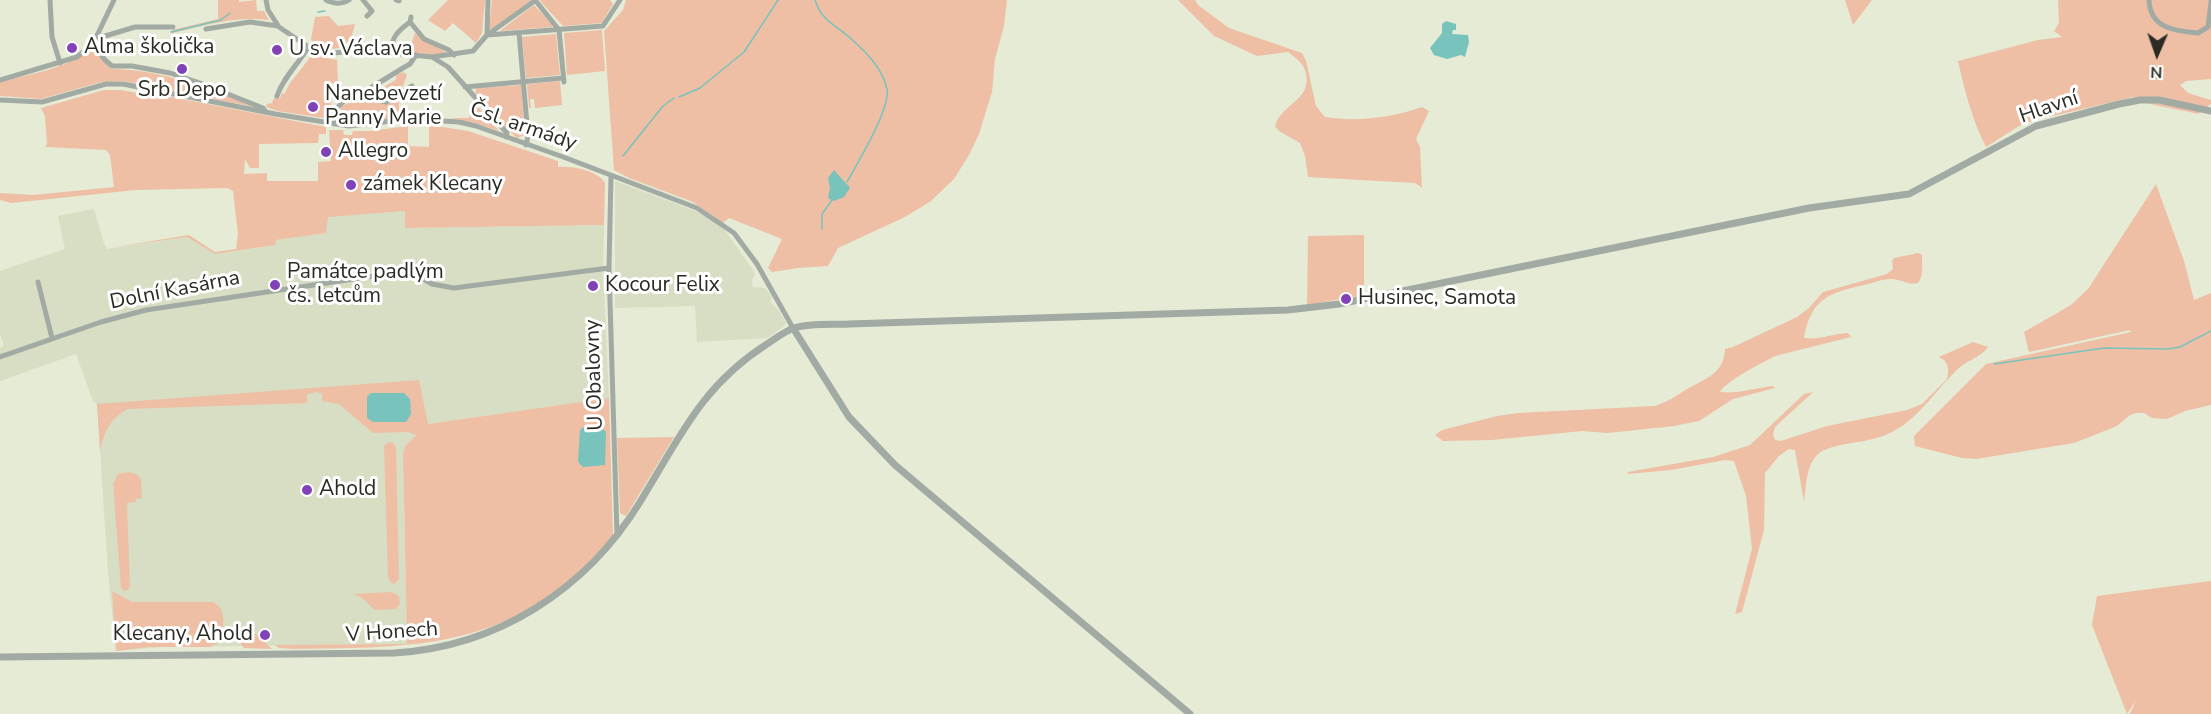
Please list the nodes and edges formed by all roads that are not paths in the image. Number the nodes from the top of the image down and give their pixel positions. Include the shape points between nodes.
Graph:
1 (50, 0) edge
2 (114, 0) edge
3 (266, 0) edge
4 (326, 0) edge
5 (349, 0) edge
6 (357, 0) edge
7 (362, 0) edge
8 (488, 0) edge
9 (536, 0) edge
10 (2149, 0) edge
11 (617, 2) edge
12 (2211, 2) edge
13 (367, 16) dead end
14 (173, 27) dead end
15 (279, 27) junction
16 (206, 29) dead end
17 (560, 30) junction
18 (519, 33) junction
19 (487, 35) junction
20 (98, 36) junction
21 (93, 44) junction
22 (308, 48) junction
23 (391, 52) junction
24 (416, 55) junction
25 (454, 55) junction
26 (432, 57) junction
27 (60, 63) junction
28 (0, 80) edge
29 (524, 81) junction
30 (412, 86) dead end
31 (465, 87) junction
32 (359, 95) junction
33 (277, 96) dead end
34 (0, 100) edge
35 (2211, 111) edge
36 (266, 112) junction
37 (335, 124) junction
38 (506, 137) junction
39 (526, 144) junction
40 (611, 176) junction
41 (609, 268) junction
42 (38, 282) dead end
43 (793, 328) junction
44 (52, 338) junction
45 (0, 357) edge
46 (617, 537) junction
47 (0, 657) edge
48 (1190, 714) edge

1 - 27 street via 52,37
2 - 20 street
3 - 15 street
4 - 5 street via 335,4
6 - 7 street
7 - 13 street via 372,11
8 - 19 street
9 - 17 street
9 - 19 street
10 - 12 street via 2150,14 2159,24 2198,33 2208,27
11 - 17 street via 603,26
14 - 20 street via 135,27
15 - 16 street via 250,22
15 - 22 street
17 - 18 street
17 - 29 street via 564,80
18 - 19 street
18 - 29 street
19 - 25 street via 473,51
20 - 21 street
21 - 27 street via 77,57
21 - 36 street via 112,66 170,73 248,101
22 - 23 street via 329,54
22 - 33 street
23 - 24 street
23 - 25 street via 393,38 410,20 424,39
24 - 26 street
24 - 32 street via 410,64
25 - 26 street
26 - 31 street via 448,66
27 - 28 street
29 - 31 street
29 - 39 street
30 - 32 street via 386,102
31 - 38 street via 507,133
32 - 37 street via 338,106
34 - 36 street, Čsl. armády via 42,102 106,84 123,84
35 - 43 street, Hlavní via 2159,100 2108,106 2036,126 1909,194 1809,208 1323,307
36 - 37 street, Čsl. armády
37 - 38 street, Čsl. armády via 360,126 435,119 476,126
38 - 39 street, Čsl. armády
39 - 40 street, Čsl. armády
40 - 41 street, U Obalovny
40 - 43 street, Čsl. armády via 697,208 734,233 757,264
41 - 44 street, Dolní Kasárna via 454,288 400,272 146,310
41 - 46 street, U Obalovny
42 - 44 street
43 - 46 street, V Honech via 745,359 705,398
43 - 48 street via 849,417 895,465
44 - 45 street, Dolní Kasárna
46 - 47 street, V Honech via 566,588 523,617 491,633 423,651

